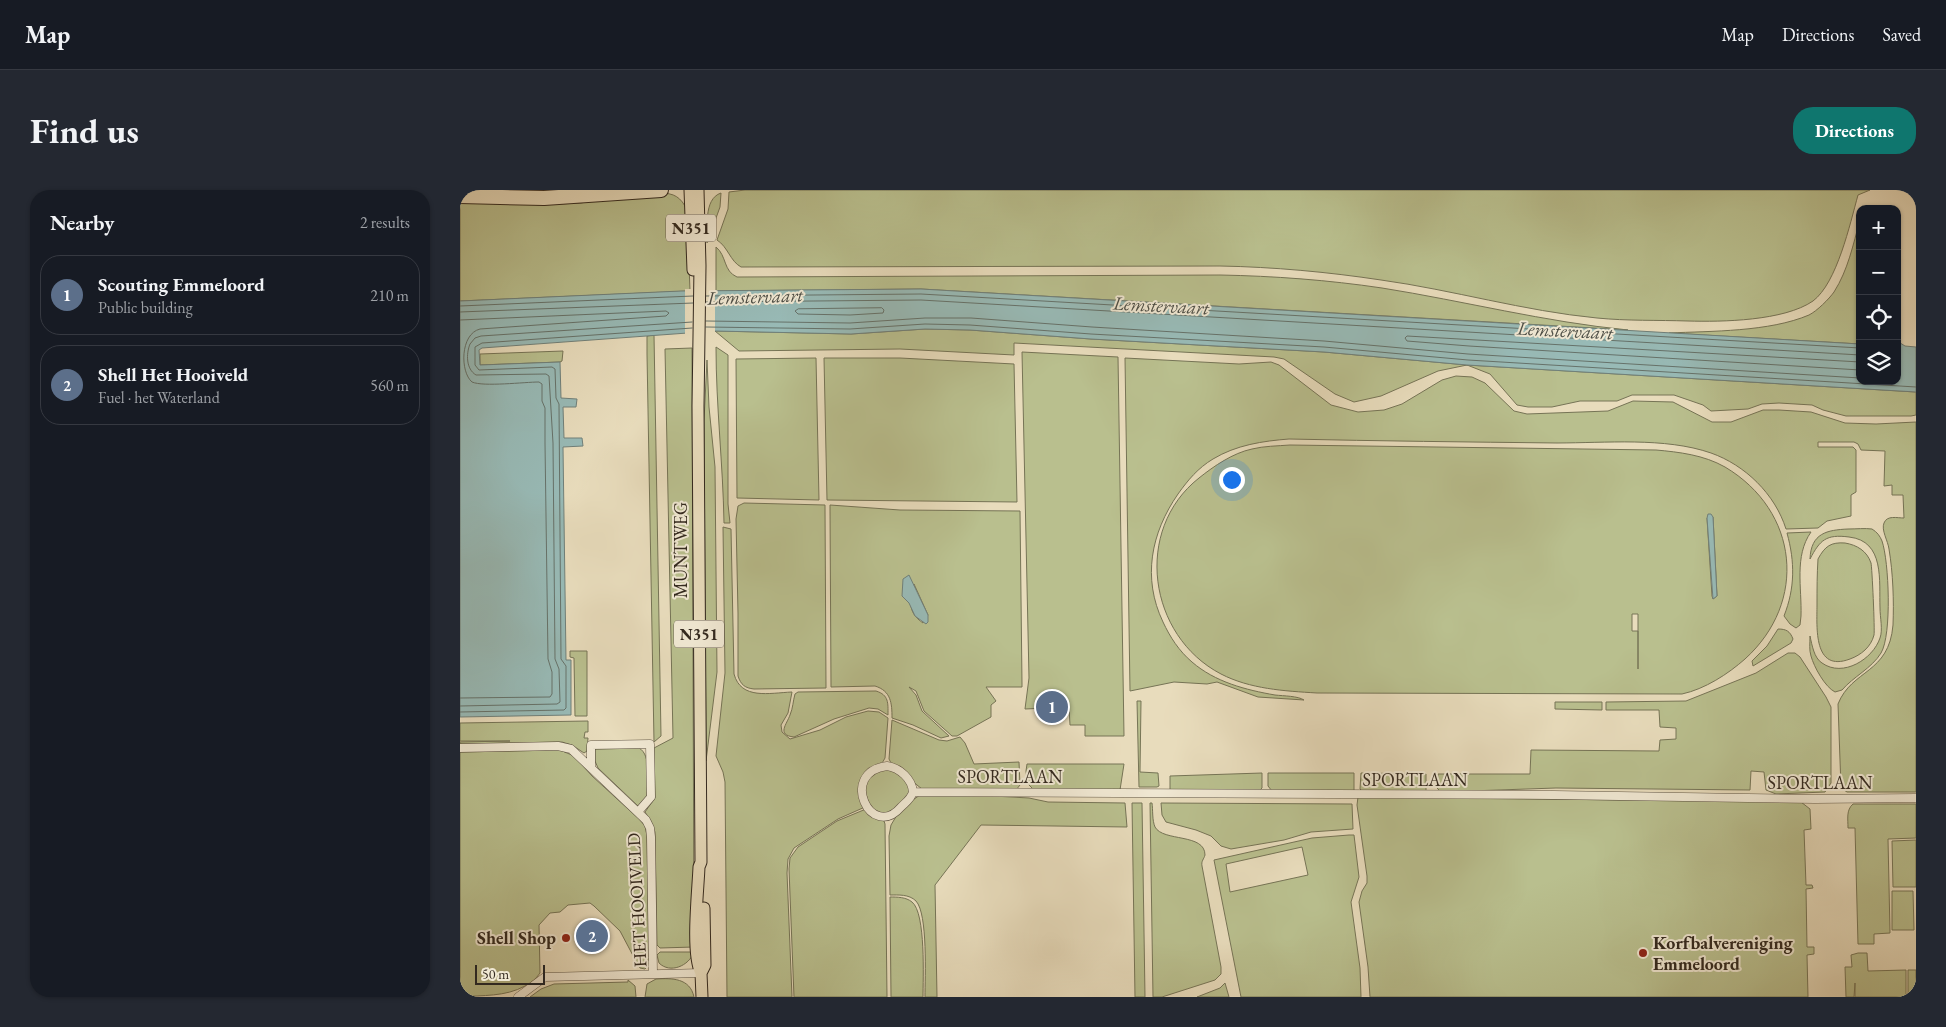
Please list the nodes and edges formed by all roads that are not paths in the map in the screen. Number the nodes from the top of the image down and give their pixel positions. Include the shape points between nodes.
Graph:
1 (661, 190) edge
2 (690, 190) edge
3 (698, 190) edge
4 (460, 196) edge
5 (696, 266) junction
6 (460, 748) edge
7 (591, 767) junction
8 (913, 792) junction
9 (1916, 798) edge
10 (638, 812) junction
11 (702, 973) junction
12 (653, 974) junction
13 (518, 997) edge
14 (702, 997) edge

1 - 4 highway via 544,198
2 - 5 main road, MUNTWEG / N351
3 - 5 main road, MUNTWEG / N351
5 - 11 main road, MUNTWEG / N351 via 700,353 701,862 706,965
6 - 7 street, HET HOOIVELD via 562,746 573,750
7 - 10 street, HET HOOIVELD
7 - 10 street, HET HOOIVELD via 591,745 650,744 651,798
8 - 8 street via 903,774 887,766 870,773 862,788 862,798 873,813 885,817 896,814
8 - 9 street, SPORTLAAN
10 - 12 street, HET HOOIVELD via 648,824 652,837
11 - 12 street, HET HOOIVELD
11 - 14 main road, MUNTWEG / N351
12 - 13 street via 546,977

